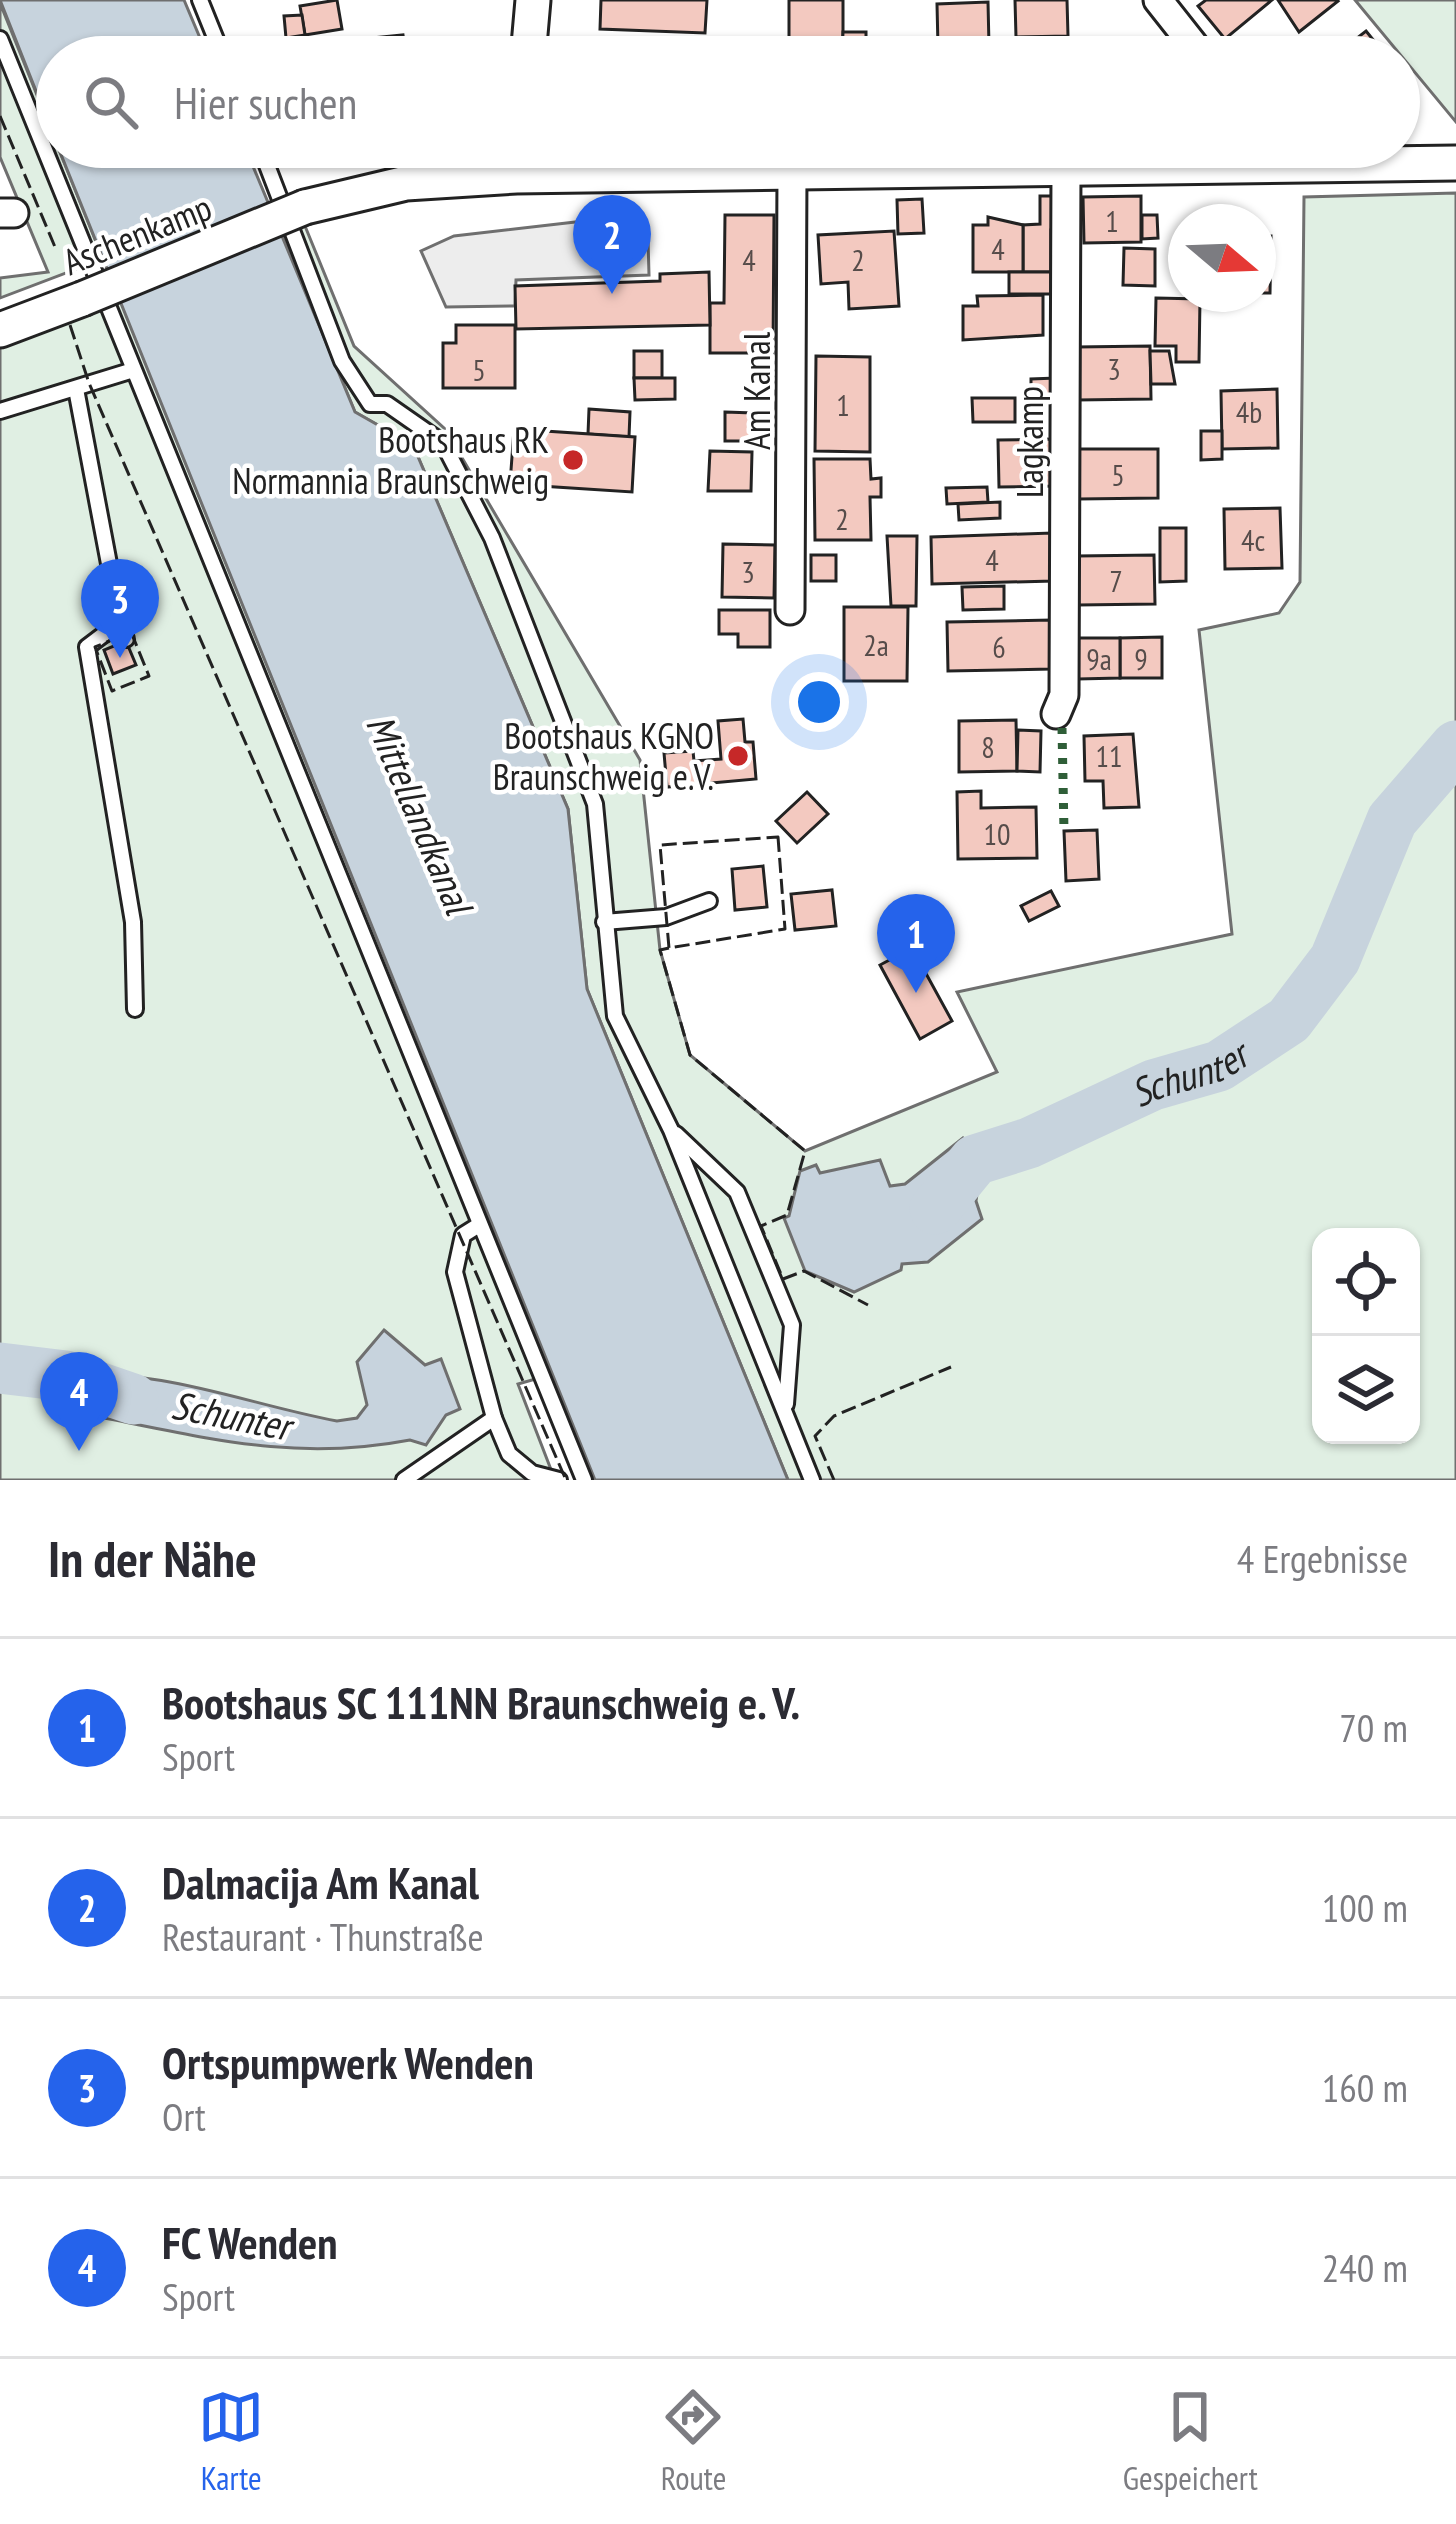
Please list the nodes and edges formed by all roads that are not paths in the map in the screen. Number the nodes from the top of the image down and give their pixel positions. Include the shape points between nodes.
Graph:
1 (200, 0) edge
2 (533, 0) edge
3 (1158, 0) edge
4 (215, 36) edge
5 (530, 36) edge
6 (1186, 36) edge
7 (0, 39) edge
8 (36, 126) edge
9 (1420, 162) edge
10 (1456, 163) edge
11 (54, 168) edge
12 (268, 168) edge
13 (484, 168) edge
14 (678, 168) edge
15 (1082, 168) edge
16 (1066, 169) junction
17 (792, 173) junction
18 (0, 330) edge
19 (130, 371) junction
20 (76, 389) junction
21 (0, 411) edge
22 (790, 610) dead end
23 (120, 622) junction
24 (126, 639) dead end
25 (1057, 714) dead end
26 (709, 901) dead end
27 (604, 922) junction
28 (135, 1009) dead end
29 (671, 1130) junction
30 (479, 1226) junction
31 (785, 1409) junction
32 (494, 1418) junction
33 (581, 1479) edge
34 (404, 1480) edge
35 (559, 1480) edge
36 (812, 1480) edge

1 - 4 lane
2 - 5 street
3 - 6 street
7 - 8 lane
9 - 10 street, Aschenkamp
11 - 19 lane
12 - 27 lane via 342,361 370,404 387,404 431,434 465,477 584,767 595,804
13 - 18 street, Aschenkamp, bridge via 305,208
14 - 17 street, Aschenkamp
15 - 16 street, Aschenkamp
16 - 17 street, Aschenkamp
16 - 25 street, Lagkamp via 1064,695
17 - 22 street, Am Kanal
19 - 20 lane
19 - 30 lane
20 - 21 lane
20 - 23 lane
23 - 24 lane
23 - 28 lane via 87,647 133,922
26 - 27 lane via 666,917
27 - 29 lane via 615,1016
29 - 31 lane
29 - 31 lane via 737,1192 765,1258 792,1325
30 - 32 lane via 463,1235 455,1272
30 - 33 lane
31 - 36 lane
32 - 34 lane
32 - 35 lane via 509,1454 532,1473

